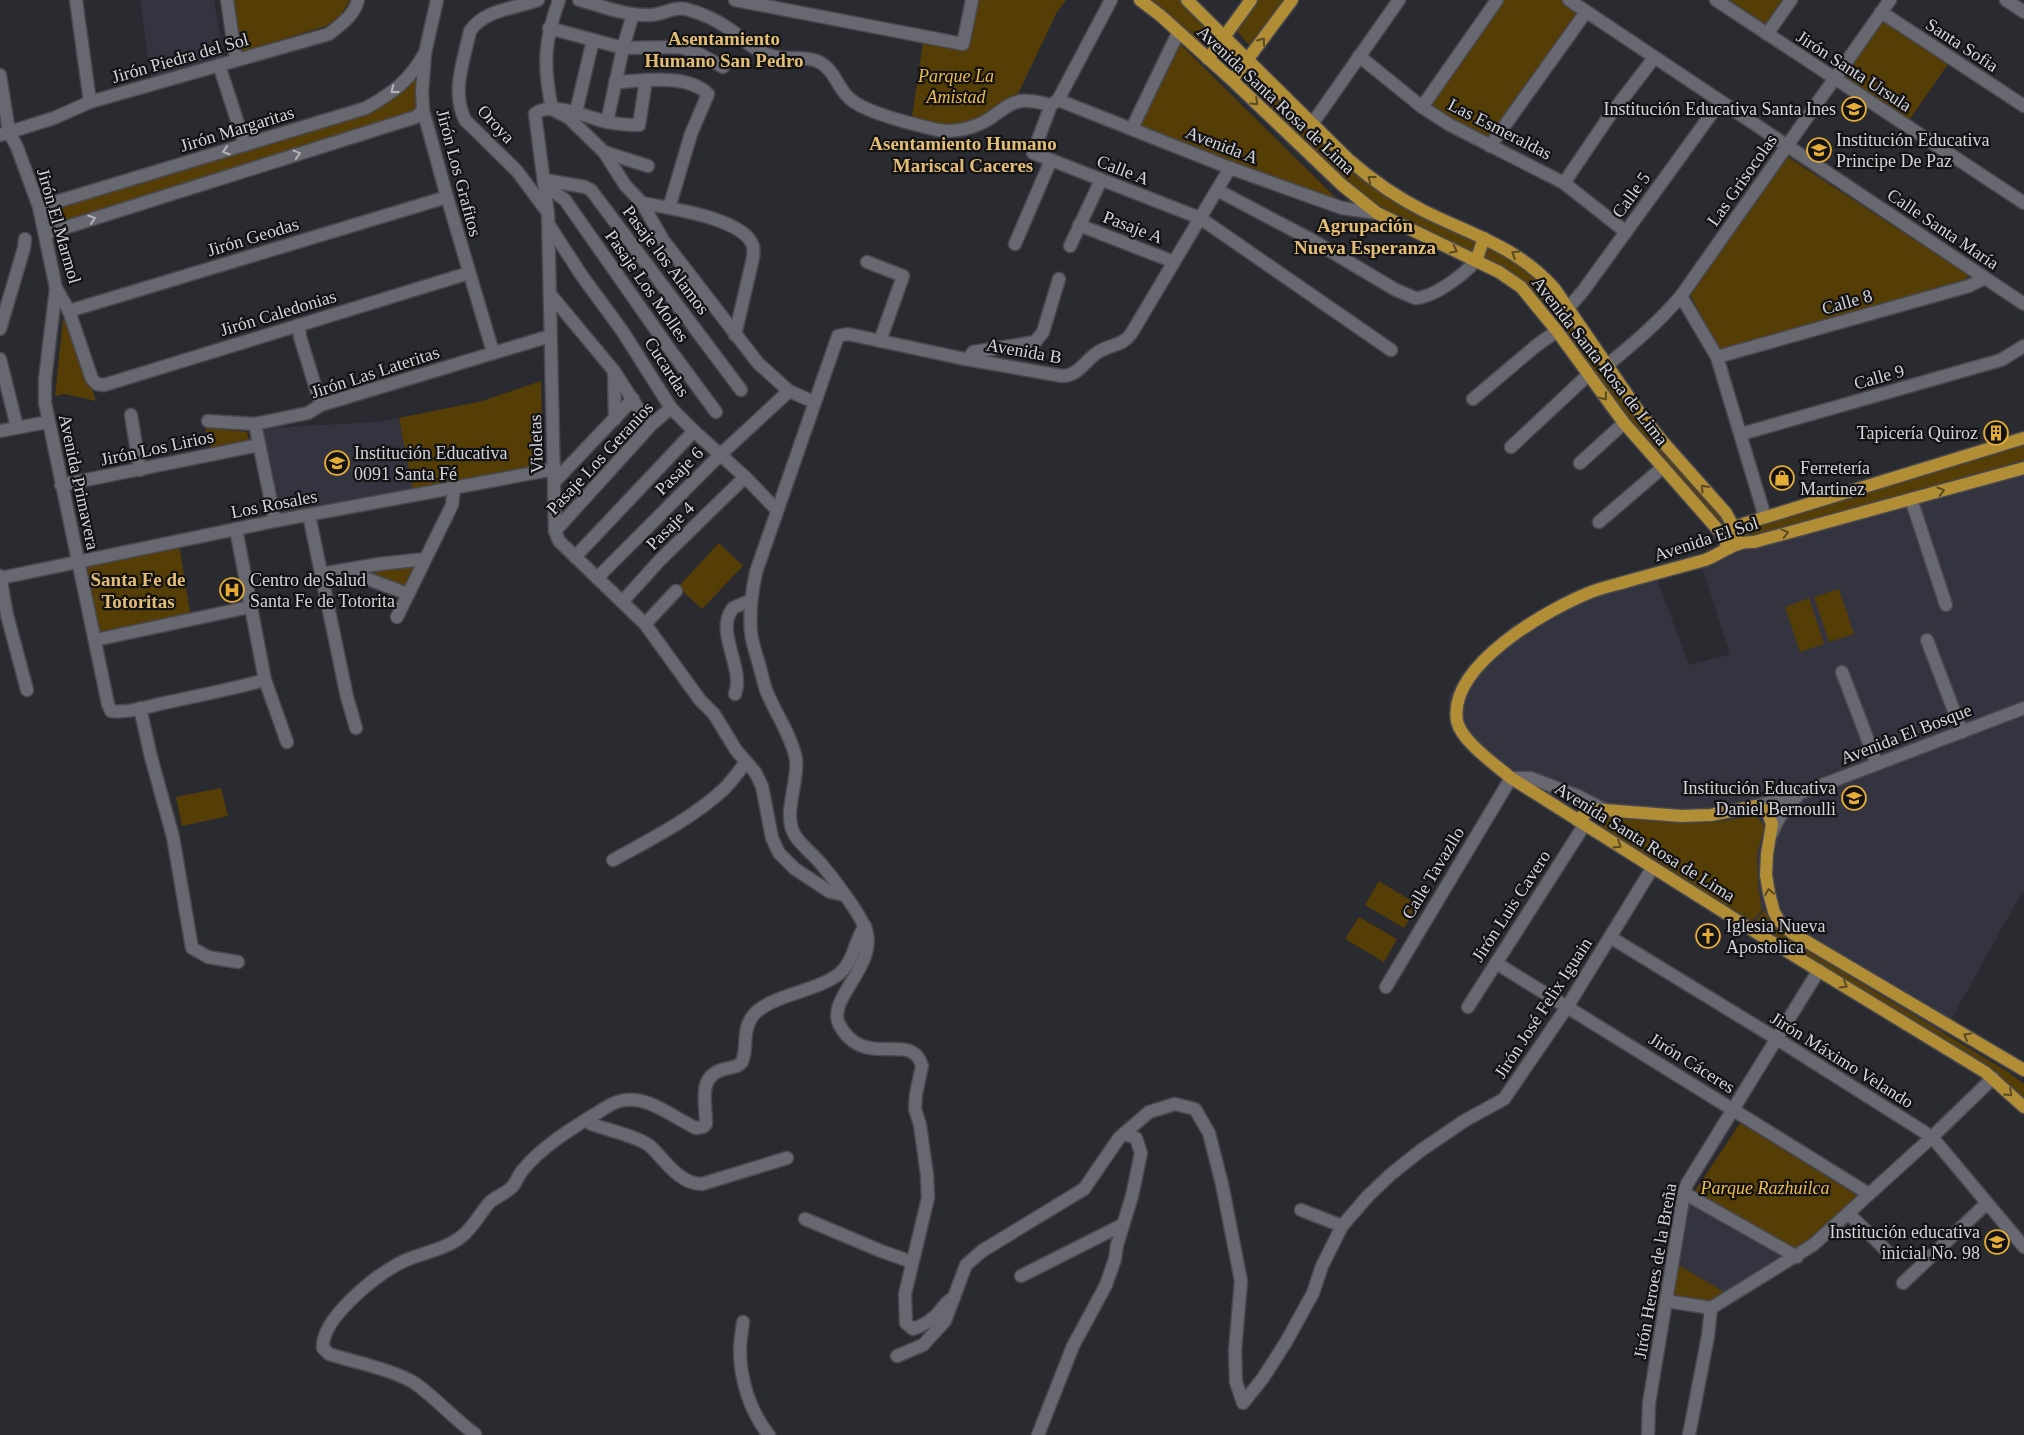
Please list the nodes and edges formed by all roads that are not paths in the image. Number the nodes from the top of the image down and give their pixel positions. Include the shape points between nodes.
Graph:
1 (76, 0) edge
2 (227, 0) edge
3 (358, 0) edge
4 (437, 0) edge
5 (538, 0) edge
6 (559, 0) edge
7 (579, 0) edge
8 (736, 0) edge
9 (972, 0) edge
10 (1111, 0) edge
11 (1140, 0) edge
12 (1188, 0) edge
13 (1252, 0) edge
14 (1292, 0) edge
15 (1399, 0) edge
16 (1498, 0) edge
17 (1569, 0) edge
18 (1716, 0) edge
19 (1791, 0) edge
20 (1890, 0) edge
21 (2006, 0) edge
22 (619, 7) edge
23 (1586, 12) junction
24 (1882, 12) junction
25 (2024, 12) edge
26 (549, 28) junction
27 (1178, 33) junction
28 (1767, 34) junction
29 (1225, 37) junction
30 (593, 40) junction
31 (623, 48) junction
32 (425, 53) junction
33 (1359, 56) junction
34 (1654, 58) junction
35 (1208, 59) junction
36 (236, 60) junction
37 (1248, 60) junction
38 (219, 65) junction
39 (723, 67) dead end
40 (0, 75) edge
41 (1834, 78) junction
42 (646, 80) junction
43 (1232, 80) junction
44 (615, 82) junction
45 (90, 102) junction
46 (1720, 102) junction
47 (1054, 103) junction
48 (2024, 106) edge
49 (1422, 107) junction
50 (552, 109) junction
51 (423, 110) junction
52 (576, 112) junction
53 (607, 122) junction
54 (1312, 124) junction
55 (1132, 128) junction
56 (4, 134) edge
57 (245, 145) junction
58 (1490, 146) junction
59 (1787, 146) junction
60 (604, 152) junction
61 (1050, 160) junction
62 (648, 166) dead end
63 (1230, 168) junction
64 (1101, 180) junction
65 (545, 182) junction
66 (1564, 183) junction
67 (1217, 190) junction
68 (446, 197) junction
69 (2024, 202) edge
70 (642, 204) junction
71 (39, 207) junction
72 (669, 208) junction
73 (1377, 213) junction
74 (1200, 218) junction
75 (549, 219) junction
76 (1079, 225) junction
77 (1626, 232) junction
78 (45, 234) junction
79 (1484, 238) junction
80 (25, 239) dead end
81 (1015, 244) dead end
82 (1070, 246) dead end
83 (1476, 261) junction
84 (867, 262) dead end
85 (1174, 262) junction
86 (469, 273) junction
87 (1985, 278) junction
88 (1059, 279) dead end
89 (56, 288) junction
90 (550, 294) junction
91 (1681, 296) junction
92 (2024, 304) edge
93 (1568, 308) junction
94 (69, 311) junction
95 (299, 325) junction
96 (0, 329) edge
97 (1557, 331) junction
98 (735, 335) junction
99 (550, 336) junction
100 (880, 341) junction
101 (2024, 346) edge
102 (1391, 350) dead end
103 (493, 352) junction
104 (1717, 357) junction
105 (0, 359) edge
106 (969, 359) junction
107 (1606, 366) junction
108 (614, 371) junction
109 (1588, 375) junction
110 (97, 384) joint
111 (4, 386) edge
112 (741, 390) dead end
113 (789, 391) junction
114 (1473, 399) dead end
115 (632, 400) junction
116 (814, 402) junction
117 (321, 405) junction
118 (671, 408) junction
119 (716, 412) dead end
120 (131, 415) dead end
121 (615, 419) junction
122 (645, 419) dead end
123 (208, 421) dead end
124 (48, 422) junction
125 (1624, 423) junction
126 (255, 424) junction
127 (17, 427) junction
128 (0, 431) edge
129 (694, 432) junction
130 (1741, 434) junction
131 (2024, 438) edge
132 (259, 445) junction
133 (1510, 447) dead end
134 (720, 454) junction
135 (1580, 463) dead end
136 (1662, 468) junction
137 (2024, 468) edge
138 (140, 470) junction
139 (555, 475) junction
140 (745, 477) junction
141 (61, 486) junction
142 (454, 488) junction
143 (1912, 499) junction
144 (776, 510) junction
145 (309, 515) junction
146 (1766, 517) junction
147 (275, 521) junction
148 (1599, 522) dead end
149 (1739, 525) junction
150 (236, 530) junction
151 (555, 532) junction
152 (1720, 532) junction
153 (1733, 546) junction
154 (575, 557) junction
155 (425, 559) junction
156 (78, 561) junction
157 (344, 570) junction
158 (321, 574) junction
159 (0, 577) edge
160 (597, 578) junction
161 (676, 590) dead end
162 (408, 594) junction
163 (751, 600) junction
164 (622, 602) junction
165 (1946, 605) dead end
166 (250, 607) junction
167 (4, 616) edge
168 (396, 617) dead end
169 (645, 624) junction
170 (95, 640) junction
171 (1927, 640) dead end
172 (1842, 672) dead end
173 (265, 680) junction
174 (27, 690) dead end
175 (736, 694) dead end
176 (140, 708) junction
177 (2024, 708) edge
178 (1458, 724) joint
179 (356, 728) dead end
180 (1962, 732) junction
181 (287, 742) dead end
182 (746, 762) junction
183 (1878, 764) junction
184 (1511, 778) junction
185 (1801, 793) junction
186 (1756, 806) junction
187 (1605, 810) junction
188 (1581, 822) junction
189 (1772, 833) junction
190 (613, 860) dead end
191 (1653, 867) junction
192 (844, 895) junction
193 (865, 926) junction
194 (1610, 937) junction
195 (238, 962) dead end
196 (1496, 963) junction
197 (1819, 970) junction
198 (1386, 987) dead end
199 (1468, 1007) dead end
200 (1568, 1007) junction
201 (1777, 1039) junction
202 (2024, 1070) edge
203 (1993, 1078) junction
204 (2024, 1108) edge
205 (1734, 1109) junction
206 (587, 1120) junction
207 (1124, 1134) junction
208 (1932, 1137) junction
209 (787, 1158) dead end
210 (1684, 1194) junction
211 (1869, 1194) junction
212 (1987, 1203) junction
213 (1301, 1210) dead end
214 (1849, 1214) junction
215 (804, 1219) dead end
216 (1122, 1225) junction
217 (1342, 1226) junction
218 (2024, 1247) edge
219 (1891, 1256) dead end
220 (1797, 1257) junction
221 (912, 1262) junction
222 (1021, 1276) dead end
223 (1903, 1284) dead end
224 (954, 1298) junction
225 (1666, 1301) junction
226 (1711, 1308) junction
227 (743, 1322) dead end
228 (897, 1356) dead end
229 (475, 1434) edge
230 (769, 1435) edge
231 (1038, 1435) edge
232 (1648, 1435) edge
233 (1689, 1435) edge

1 - 45 street
2 - 36 street
3 - 36 street, Jirón Piedra del Sol via 346,21 329,34
4 - 32 street, Jirón Los Grafitos
5 - 75 street, Oroya via 492,14 475,24 470,31 458,94 465,120 517,171
6 - 26 street
7 - 22 street
8 - 9 street via 963,44
10 - 47 street
11 - 27 main road, Avenida Santa Rosa de Lima
12 - 29 main road, Avenida Santa Rosa de Lima
13 - 29 main road
37 -> 14 main road
15 - 33 street
16 - 49 street
17 - 23 street, Calle Santa María
18 - 28 street, Jirón Santa Ursula
19 - 28 street
20 - 24 street, Las Grisocolas
21 - 25 street
22 - 31 street
22 - 47 street via 650,15 674,8 699,14 718,22 744,42 770,56 818,61 827,67 848,98 868,110 940,130 975,126 1004,107 1021,101
23 - 34 street, Calle Santa María
23 - 58 street
24 - 41 street, Las Grisocolas
24 - 48 street, Santa Sofia
26 - 30 street
26 - 50 street via 545,59
27 - 35 main road, Avenida Santa Rosa de Lima
27 - 55 street
28 - 41 street, Jirón Santa Ursula
29 - 35 main road
29 - 37 main road, Avenida Santa Rosa de Lima
30 - 31 street
30 - 52 street
31 - 39 street via 680,47
31 - 44 street
32 - 51 street, Jirón Los Grafitos
32 -> 57 street, Jirón Margaritas via 415,71 403,83 366,108
33 - 49 street, Las Esmeraldas
33 - 54 street
34 - 46 street, Calle Santa María
34 - 66 street
35 - 43 main road, Avenida Santa Rosa de Lima
36 - 38 street, Jirón Piedra del Sol
37 - 43 main road
37 - 54 main road, Avenida Santa Rosa de Lima
38 - 45 street, Jirón Piedra del Sol
38 - 57 street
40 - 56 street, Jirón El Marmol
41 - 59 street, Las Grisocolas
41 - 69 street, Jirón Santa Ursula
42 - 44 street
42 - 53 street via 639,125
42 - 72 street via 682,82 699,86 708,94 691,134
43 -> 73 main road, Avenida Santa Rosa de Lima via 1320,165
44 - 53 street
45 - 56 street, Jirón Piedra del Sol
46 - 59 street, Calle Santa María
46 - 77 street, Calle 5
47 - 55 street, Avenida A
47 - 61 street, Calle A via 1034,153
49 - 58 street, Las Esmeraldas
50 - 52 street
50 - 60 street via 569,118
50 - 65 street, Violetas via 536,113
51 - 68 street, Jirón Los Grafitos
78 -> 51 street via 416,117
52 - 53 street
79 -> 54 main road, Avenida Santa Rosa de Lima via 1424,211 1372,181
55 - 63 street, Avenida A
56 - 71 street, Jirón El Marmol via 17,147
57 -> 71 street, Jirón Margaritas
58 - 66 street, Las Esmeraldas
59 - 87 street, Calle Santa María
59 - 91 street, Las Grisocolas
60 - 62 street
60 - 70 street via 625,185
61 - 64 street, Calle A
61 - 81 street
63 - 67 street, Avenida B
63 - 73 street, Avenida A via 1342,208
64 - 74 street, Calle A
64 - 76 street
65 - 75 street, Violetas
65 - 112 street, Pasaje los Alamos via 591,190
65 - 119 street, Pasaje Los Molles via 565,200
66 - 77 street, Las Esmeraldas
67 - 74 street, Avenida B
67 - 83 street via 1415,298 1440,289 1465,273
68 - 86 street, Jirón Los Grafitos
68 - 94 street, Jirón Geodas
70 - 72 street
70 - 98 street via 663,240
71 - 78 street, Jirón El Marmol
72 - 98 street via 732,225 753,246
73 -> 83 main road, Avenida Santa Rosa de Lima
74 - 85 street, Avenida B
74 - 102 street, Calle A
75 - 90 street, Violetas
75 - 118 street, Cucardas via 582,276 623,332
76 - 82 street
76 - 85 street, Pasaje A
77 - 93 street, Calle 5
78 - 89 street, Jirón El Marmol
79 - 83 main road
93 -> 79 main road, Avenida Santa Rosa de Lima via 1538,271
80 - 96 street
83 - 97 main road, Avenida Santa Rosa de Lima via 1521,287
84 - 100 street via 903,276
85 - 106 street, Avenida B via 1128,338 1098,352 1075,373 1062,376
86 - 95 street, Jirón Caledonias
86 - 103 street, Jirón Los Grafitos
87 - 92 street, Calle Santa María
87 - 104 street, Calle 8 via 1969,286
88 - 106 street via 1043,332 1036,342 973,352
89 - 94 street, Jirón El Marmol
89 - 124 street, Avenida Primavera via 45,379
90 - 99 street, Violetas
90 - 108 street
91 - 104 street
91 - 107 street, Las Grisocolas via 1646,333
93 - 107 main road, Avenida Santa Rosa de Lima
94 - 110 street, Jirón El Marmol via 92,379
95 - 110 street, Jirón Caledonias via 104,385
95 - 117 street
97 - 109 main road, Avenida Santa Rosa de Lima
97 - 114 street
98 - 113 street via 758,363
99 - 103 street, Jirón Las Lateritas
99 - 139 street, Violetas
100 - 106 street, Avenida B
100 - 116 street, Avenida B via 848,334 838,336
101 - 130 street, Calle 9 via 2001,360
103 - 117 street, Jirón Las Lateritas
104 - 130 street
105 - 111 street
149 -> 107 main road, Avenida Santa Rosa de Lima via 1662,441
108 - 115 street
108 - 121 street
109 -> 125 main road, Avenida Santa Rosa de Lima
109 - 133 street
111 - 127 street
113 - 116 street
113 - 134 street, Pasaje 6
115 - 121 street
115 - 122 street
116 - 144 street
117 - 126 street, Jirón Las Lateritas via 308,413
118 - 129 street, Cucardas
118 - 151 street, Pasaje Los Geranios via 652,424
120 - 138 street
121 - 139 street
123 - 126 street, Jirón Las Lateritas
124 - 127 street
124 - 141 street, Avenida Primavera
125 - 135 street
125 - 136 main road, Avenida Santa Rosa de Lima
126 - 132 street
127 - 128 street
129 - 134 street, Cucardas
129 - 154 street
130 - 146 street
131 - 146 main road, Avenida El Sol
132 - 138 street, Jirón Los Lirios
132 - 147 street
134 - 140 street, Cucardas
134 - 160 street, Pasaje 6
136 - 148 street
136 - 152 main road, Avenida Santa Rosa de Lima
143 -> 137 main road, Avenida El Sol
138 - 141 street, Jirón Los Lirios
139 - 142 street, Los Rosales
139 - 151 street, Violetas
140 - 144 street, Cucardas
140 - 164 street, Pasaje 4
141 - 156 street, Avenida Primavera
142 - 145 street, Los Rosales
142 - 155 street via 452,505
153 -> 143 main road, Avenida El Sol
143 - 165 street
144 - 163 street via 759,559
145 - 147 street, Los Rosales
145 - 158 street
146 - 149 main road, Avenida El Sol
147 - 150 street, Los Rosales
149 - 152 main road, Avenida El Sol
149 - 153 main road, Avenida Santa Rosa de Lima
150 - 156 street, Los Rosales
150 - 166 street
151 - 154 street
152 - 153 main road, Avenida Santa Rosa de Lima
153 - 178 main road, Avenida El Sol via 1716,556 1592,592 1532,622 1488,656 1473,674 1456,707
154 - 160 street
155 - 157 street
155 - 162 street
156 - 159 street, Los Rosales
156 - 170 street, Avenida Primavera
157 - 158 street
157 - 162 street
158 - 179 street
159 - 167 street
160 - 164 street
161 - 169 street
162 - 168 street
163 - 175 street via 733,608 726,621 737,681
163 - 192 street via 751,633 767,694 795,755 790,808 795,836
164 - 169 street
166 - 170 street
166 - 173 street
167 - 174 street
169 - 182 street via 700,700 714,714
170 - 176 street, Avenida Primavera via 111,711
171 - 180 street
172 - 183 street
173 - 176 street
173 - 181 street
176 - 195 street via 173,837 192,948 208,956
177 - 180 street, Avenida El Bosque
178 - 184 main road, Avenida Santa Rosa de Lima via 1465,737
180 - 183 street, Avenida El Bosque
182 - 190 street via 724,789 707,802
182 - 192 street via 762,786 772,838 780,853 795,868 830,892
183 - 185 street, Avenida El Bosque
184 - 187 street, Avenida El Bosque via 1531,778
184 - 188 main road, Avenida Santa Rosa de Lima
184 - 198 street, Calle Tavazllo
185 - 186 street, Avenida El Bosque
185 - 189 street, Avenida El Bosque via 1788,803
186 - 187 main road, Avenida El Bosque via 1681,816
186 - 189 main road via 1768,813
187 - 188 main road, Avenida El Bosque via 1590,810
188 -> 191 main road, Avenida Santa Rosa de Lima
188 - 196 street, Jirón Luis Cavero
202 -> 189 main road via 1792,933 1779,921 1766,875
191 - 194 street, Jirón José Felix Iguain
191 - 197 main road, Avenida Santa Rosa de Lima
192 - 193 street
193 - 206 street via 852,958 839,974 764,1006 752,1017 747,1027 742,1062 714,1073 708,1080 705,1089 706,1124 703,1127 696,1128 648,1102 635,1099 616,1102
193 - 221 street via 868,942 865,960 839,1004 837,1019 846,1035 858,1045 871,1049 907,1049 921,1062 915,1109 928,1192
194 - 200 street, Jirón José Felix Iguain
194 - 201 street, Jirón Máximo Velando
196 - 199 street, Jirón Luis Cavero
196 - 200 street, Jirón Cáceres
197 - 201 street, Jirón Heroes de la Breña
197 -> 203 main road, Avenida Santa Rosa de Lima
200 - 205 street, Jirón Cáceres
200 - 217 street, Jirón José Felix Iguain via 1504,1099 1464,1121 1413,1157 1368,1196
201 - 205 street, Jirón Heroes de la Breña
201 - 208 street, Jirón Máximo Velando
203 -> 204 main road, Avenida Santa Rosa de Lima
203 - 208 street
205 - 210 street, Jirón Heroes de la Breña via 1694,1170
205 - 211 street, Jirón Cáceres
206 - 209 street via 645,1143 680,1177 693,1184
206 - 229 street via 566,1132 536,1157 512,1187 488,1204 460,1238 398,1264 355,1296 339,1312 322,1340 323,1348 329,1354 401,1376 416,1384
207 - 216 street via 1136,1138 1141,1153
207 - 217 street, Jirón José Felix Iguain via 1149,1112 1175,1104 1195,1110 1209,1132 1241,1282 1235,1366 1243,1403 1264,1378 1286,1342 1313,1293
207 - 224 street via 1084,1189 982,1251 966,1265
208 - 211 street
208 - 212 street, Jirón Máximo Velando
210 - 220 street
210 - 225 street, Jirón Heroes de la Breña
211 - 214 street
212 - 218 street, Jirón Máximo Velando
212 - 223 street
213 - 217 street
214 - 219 street
214 - 220 street
215 - 221 street
216 - 222 street
216 - 231 street via 1106,1285 1073,1346
220 - 226 street
221 - 224 street via 905,1294 907,1326 913,1329 924,1325
224 - 228 street via 945,1321 923,1345
225 - 226 street
225 - 232 street, Jirón Heroes de la Breña via 1649,1403
226 - 233 street
227 - 230 street via 740,1350 745,1387 761,1425

